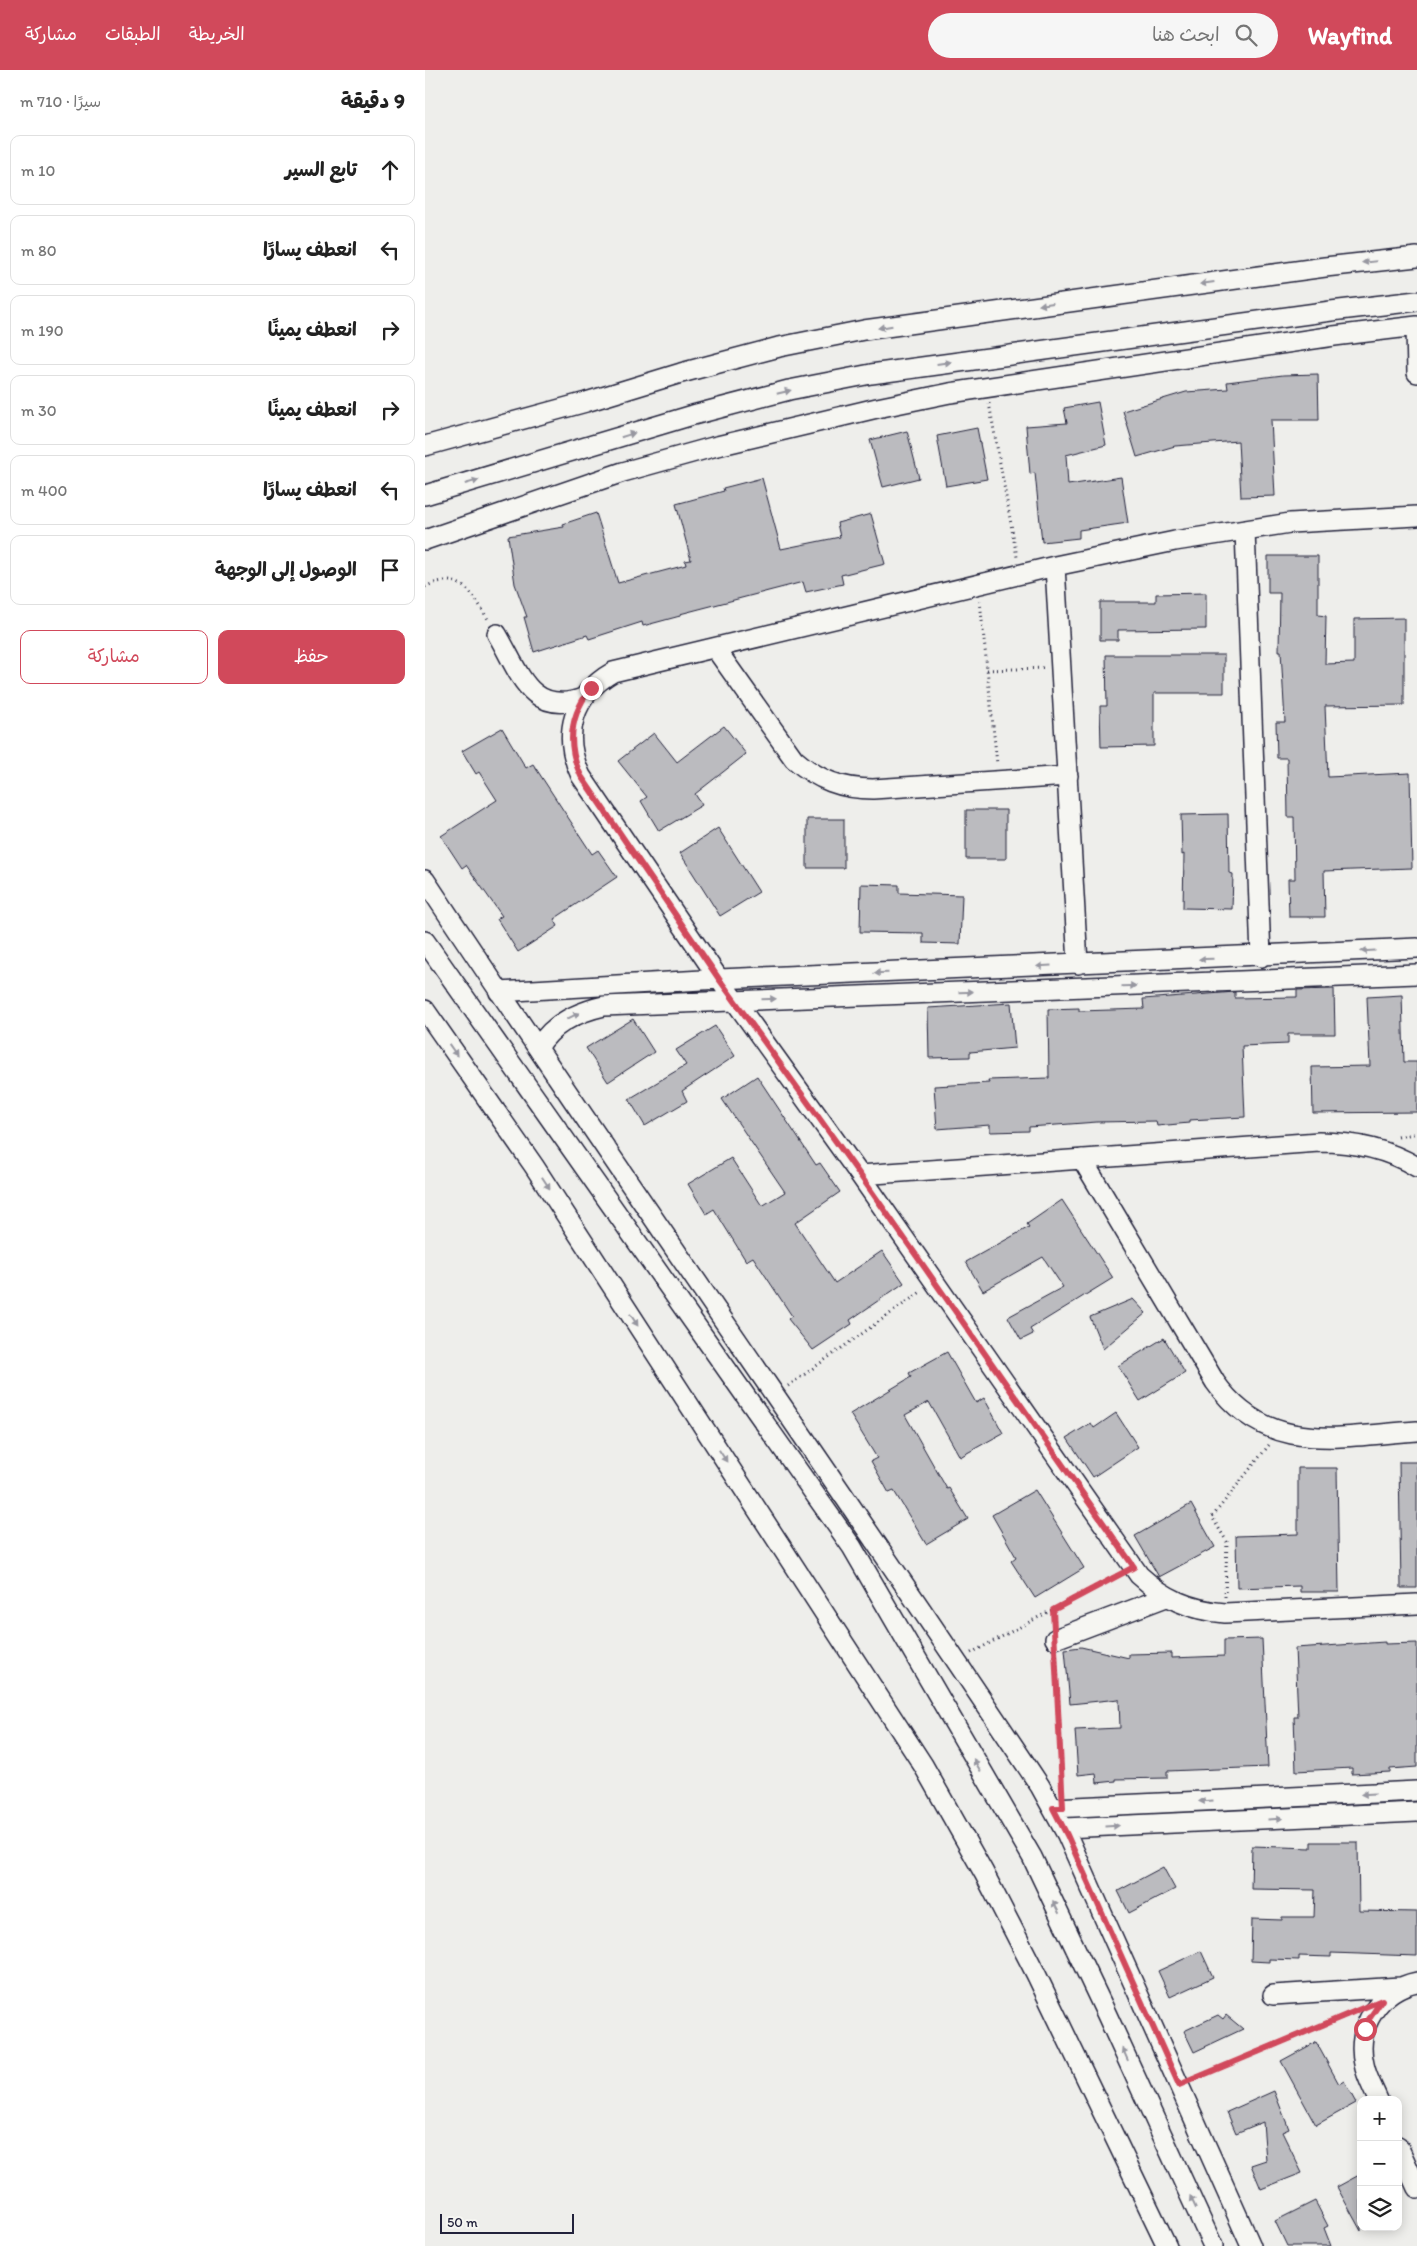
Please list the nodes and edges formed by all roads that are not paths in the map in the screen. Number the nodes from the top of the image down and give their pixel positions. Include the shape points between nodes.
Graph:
1 (1417, 257) edge
2 (1417, 301) edge
3 (1416, 327) edge
4 (1417, 373) edge
5 (425, 446) edge
6 (425, 495) edge
7 (1417, 516) edge
8 (1245, 530) junction
9 (425, 540) edge
10 (1055, 566) junction
11 (497, 634) road end
12 (715, 648) junction
13 (583, 698) junction
14 (1068, 776) junction
15 (425, 880) edge
16 (425, 941) edge
17 (1417, 948) edge
18 (1261, 956) junction
19 (1078, 964) junction
20 (931, 971) junction
21 (1417, 974) edge
22 (719, 979) junction
23 (499, 992) junction
24 (932, 994) junction
25 (734, 1000) junction
26 (425, 1010) edge
27 (538, 1048) junction
28 (1081, 1159) junction
29 (1417, 1166) edge
30 (860, 1175) junction
31 (1417, 1431) edge
32 (869, 1533) junction
33 (852, 1547) junction
34 (1166, 1597) junction
35 (1417, 1604) edge
36 (1055, 1639) road end
37 (1417, 1791) edge
38 (1058, 1808) junction
39 (1417, 1812) edge
40 (1064, 1828) junction
41 (1409, 1985) edge
42 (1273, 1995) dead end
43 (1376, 2096) edge
44 (1402, 2155) edge
45 (1417, 2188) edge
46 (1167, 2246) edge
47 (1213, 2246) edge
48 (1251, 2246) edge

1 -> 5 street via 864,330 681,372
6 -> 2 street via 693,415 789,390 871,374
3 - 4 street
3 - 9 street via 1334,336 950,393 804,425 623,472
7 - 8 street via 1290,523
8 - 10 street
8 - 18 street
10 - 12 street
10 - 14 street
11 - 13 street via 532,693 551,702
12 - 13 street via 613,672 601,679
12 - 14 street via 794,759 818,777 838,785 859,789
13 - 22 street via 571,737 575,764
14 - 19 street
15 - 23 street
16 - 33 street
17 -> 18 street
18 -> 19 street
19 -> 20 street
20 -> 22 street
20 - 24 street
24 -> 21 street
22 - 23 street
22 - 25 street
23 - 27 street
25 -> 24 street
27 -> 25 street via 542,1040 564,1020 590,1009
25 - 30 street
26 -> 46 street via 534,1166 923,1765 1036,1974
27 - 32 street
28 - 29 street via 1338,1142 1391,1154
28 - 30 street
28 - 31 street via 1225,1396 1249,1418 1279,1432 1306,1437
30 - 34 street via 1134,1567 1145,1581
32 - 33 street
32 - 38 street
47 -> 33 street via 1032,1857
34 - 35 street via 1191,1608 1225,1612
34 - 36 street
37 -> 38 street
38 - 40 street
40 -> 39 street
40 - 48 street
41 - 42 street
41 - 43 street via 1391,1993 1375,2009 1363,2035 1363,2063
44 - 45 street

